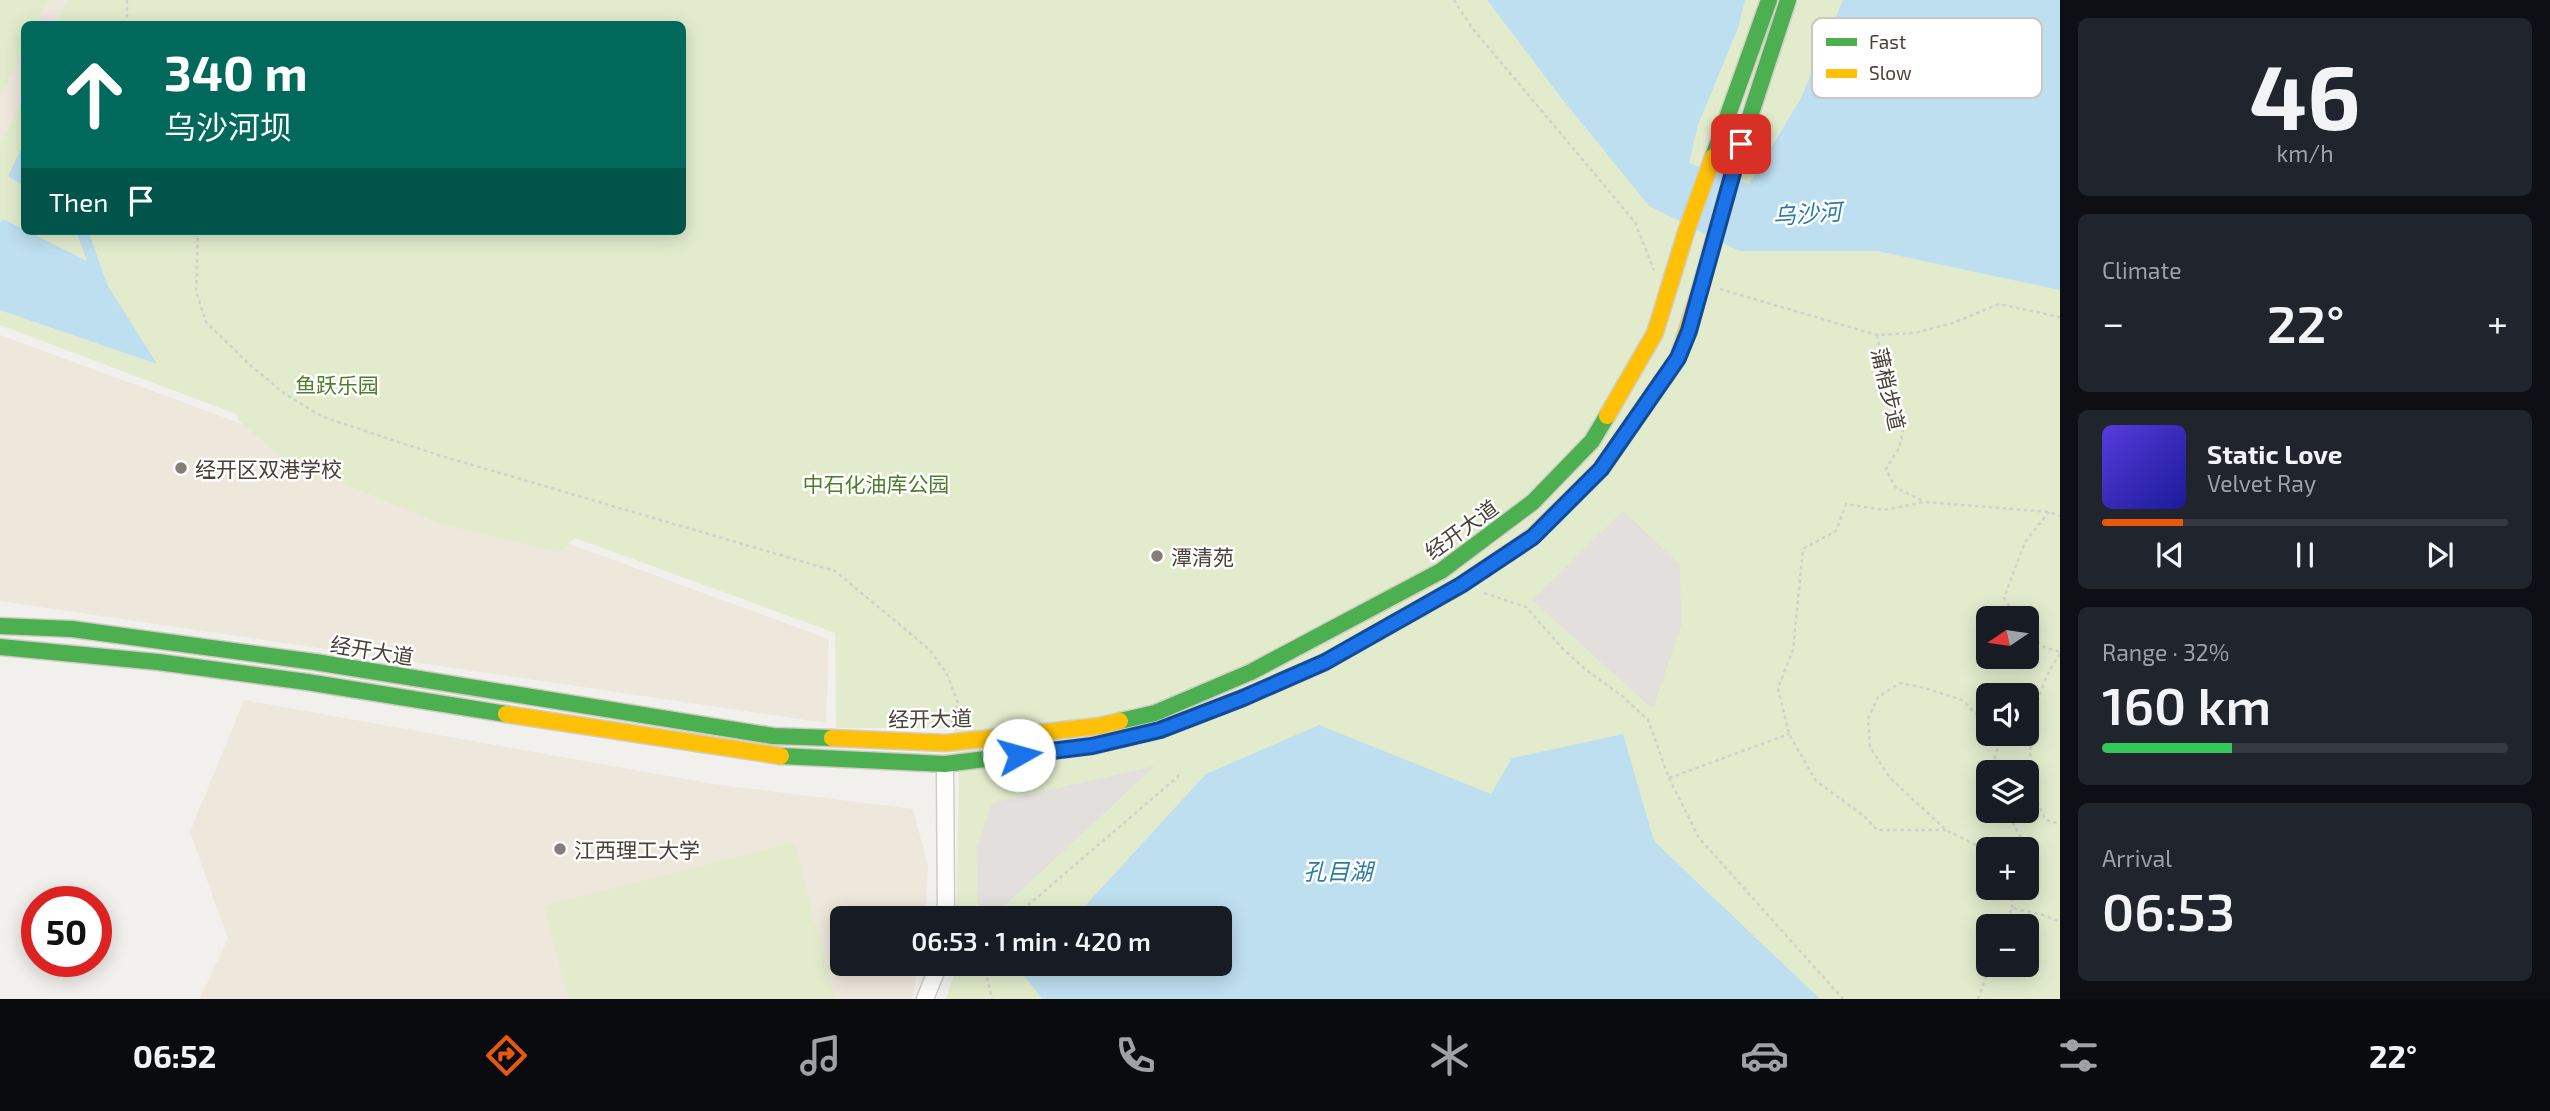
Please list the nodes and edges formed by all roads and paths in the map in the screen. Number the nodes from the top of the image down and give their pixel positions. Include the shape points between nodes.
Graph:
1 (127, 0) edge
2 (1454, 0) edge
3 (1769, 0) edge
4 (1788, 0) edge
5 (127, 21) edge
6 (198, 235) edge
7 (1703, 278) junction
8 (1655, 282) dead end
9 (2060, 317) edge
10 (1877, 335) junction
11 (1925, 502) junction
12 (2049, 512) junction
13 (2060, 516) edge
14 (1461, 585) junction
15 (2009, 606) edge
16 (0, 626) edge
17 (2039, 644) edge
18 (0, 647) edge
19 (2060, 653) edge
20 (1976, 713) edge
21 (1789, 734) junction
22 (946, 743) junction
23 (945, 764) junction
24 (1182, 774) dead end
25 (1669, 778) junction
26 (2060, 824) edge
27 (1946, 830) junction
28 (1976, 845) edge
29 (2012, 900) edge
30 (946, 906) edge
31 (1027, 906) edge
32 (2012, 908) junction
33 (2010, 914) edge
34 (2060, 922) edge
35 (934, 976) edge
36 (987, 976) edge
37 (1986, 977) edge
38 (925, 999) edge
39 (992, 999) edge
40 (1843, 999) edge
41 (1978, 999) edge

1 - 5 path
2 - 8 path via 1472,29 1635,222
3 - 22 main road, 经开大道 via 1687,229 1656,333 1592,441 1533,502 1441,571 1251,671 1155,713 1100,726
4 - 7 main road, 经开大道
6 - 22 path via 196,291 206,322 285,394 323,417 438,455 835,570 929,649 947,674 958,703
7 - 10 path
7 - 14 main road, 经开大道 via 1678,358 1601,469 1533,537
9 - 10 path via 1999,304 1914,333
10 - 11 path, 蒲梢步道 via 1889,397 1903,431 1899,448 1885,469 1895,487
11 - 12 path
11 - 21 path via 1884,510 1846,504 1836,531 1802,550 1793,650 1779,688
12 - 13 path
12 - 15 path via 2025,542 2004,598
14 - 23 main road, 经开大道 via 1325,662 1160,730 1092,746
14 - 25 path via 1526,607 1578,663 1630,703 1648,720
16 - 22 main road, 经开大道 via 72,629 315,662 773,736
17 - 19 path
18 - 23 main road, 经开大道 via 307,682 766,755
19 - 26 path via 2039,693 2031,753 2036,803 2046,820
20 - 27 path via 1962,700 1900,683 1878,697 1868,719 1870,747 1890,778
21 - 25 path
21 - 27 path via 1816,780 1877,830
23 - 30 street
24 - 31 path
25 - 40 path via 1699,838
27 - 28 path
29 - 32 path
32 - 33 path
32 - 34 path
35 - 38 street
36 - 39 path
37 - 41 path

